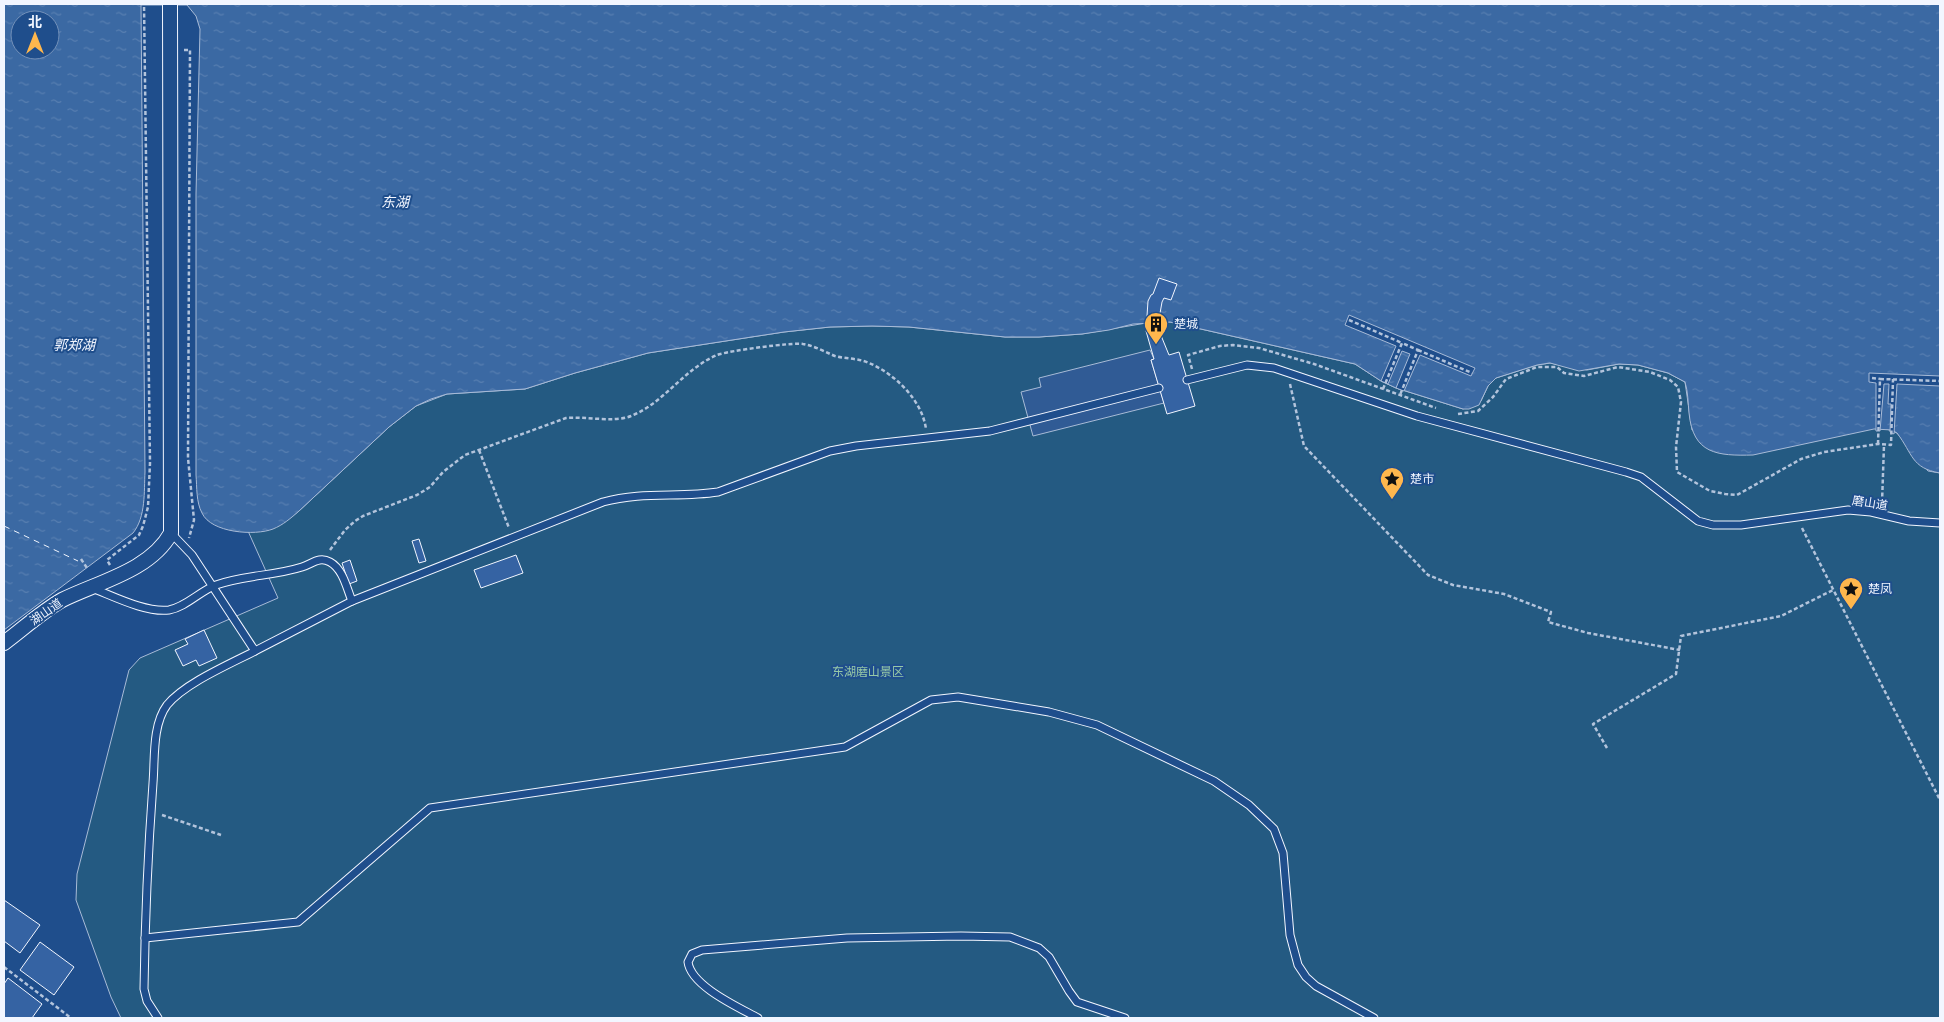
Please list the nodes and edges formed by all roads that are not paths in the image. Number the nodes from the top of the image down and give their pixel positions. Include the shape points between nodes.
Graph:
1 (170, 4) edge
2 (1191, 379) road end
3 (1159, 388) dead end
4 (1940, 523) edge
5 (171, 533) junction
6 (214, 586) junction
7 (92, 588) junction
8 (352, 601) junction
9 (4, 643) edge
10 (255, 651) junction
11 (145, 938) junction
12 (158, 1018) edge
13 (758, 1018) edge
14 (1126, 1018) edge
15 (1374, 1018) edge

1 - 5 street
2 - 4 lane, 磨山道 via 1247,365 1287,370 1417,416 1641,477 1698,521 1713,525 1741,525 1848,510
3 - 8 lane via 990,431 830,451 718,492 620,497
5 - 6 lane via 186,547
5 - 7 street, 湖山道 via 156,552
6 - 7 lane via 175,608 163,610 125,601
6 - 8 lane via 323,560 332,563 339,571
6 - 10 lane
7 - 9 street, 湖山道 via 52,606
8 - 10 lane
10 - 11 lane via 189,687 163,711 156,744
11 - 12 lane via 144,989 147,1001
11 - 15 lane via 298,922 430,808 845,747 931,700 958,697 1049,712 1098,725 1214,781 1249,805 1274,829 1283,853 1290,935 1298,965 1316,986
13 - 14 lane via 721,998 701,982 689,968 692,954 702,950 847,938 1010,938 1039,948 1049,957 1077,1002

